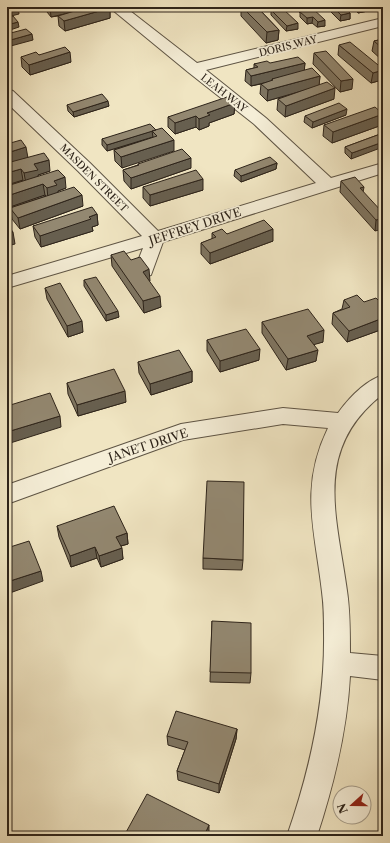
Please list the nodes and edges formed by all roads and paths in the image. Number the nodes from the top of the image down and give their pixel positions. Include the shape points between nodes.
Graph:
1 (116, 7) edge
2 (383, 22) edge
3 (193, 69) junction
4 (7, 94) edge
5 (383, 168) edge
6 (328, 185) junction
7 (155, 239) junction
8 (144, 271) edge
9 (7, 282) edge
10 (383, 383) edge
11 (342, 421) junction
12 (7, 495) edge
13 (336, 663) junction
14 (383, 668) edge
15 (302, 836) edge

1 - 3 street, LEAH WAY
2 - 3 street, DORIS WAY
3 - 6 street, LEAH WAY via 260,121
4 - 7 street, MASDEN STREET
5 - 6 street, JEFFREY DRIVE
6 - 7 street, JEFFREY DRIVE
7 - 8 street
7 - 9 street, JEFFREY DRIVE
10 - 11 street
11 - 12 street, JANET DRIVE via 283,416 181,432
11 - 13 street via 325,461 322,492 324,526 336,601
13 - 14 street
13 - 15 street via 336,687 330,733 320,783

